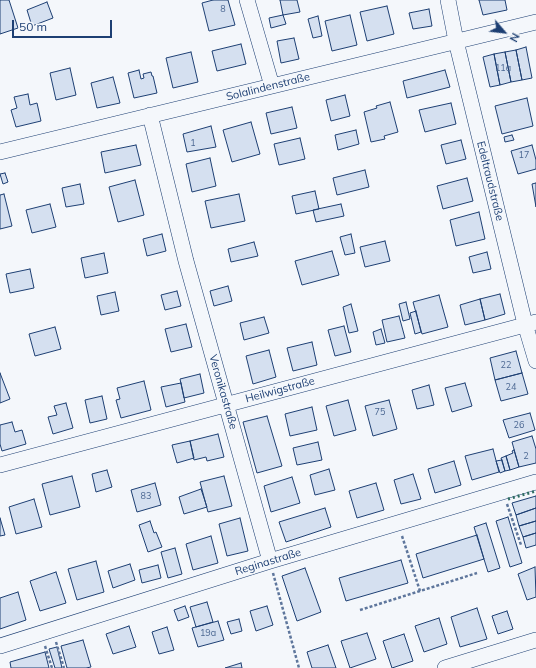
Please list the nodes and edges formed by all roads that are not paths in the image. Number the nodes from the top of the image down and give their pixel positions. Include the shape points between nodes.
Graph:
1 (247, 0) edge
2 (448, 0) edge
3 (536, 22) edge
4 (456, 41) junction
5 (272, 86) junction
6 (150, 115) junction
7 (0, 152) edge
8 (531, 323) edge
9 (536, 361) edge
10 (226, 405) junction
11 (0, 465) edge
12 (536, 482) edge
13 (270, 561) junction
14 (536, 640) edge
15 (0, 646) edge
16 (445, 668) edge

1 - 5 street
2 - 4 street, Edeltraudstraße
3 - 4 street, Solalindenstraße
4 - 5 street, Solalindenstraße
4 - 8 street, Edeltraudstraße
5 - 6 street, Solalindenstraße
6 - 7 street, Solalindenstraße
6 - 10 street, Veronikastraße via 186,261
8 - 9 street, Edeltraudstraße
8 - 10 street, Heilwigstraße
10 - 11 street, Heilwigstraße
10 - 13 street, Veronikastraße
12 - 13 street, Reginastraße
13 - 15 street, Reginastraße
14 - 16 street

